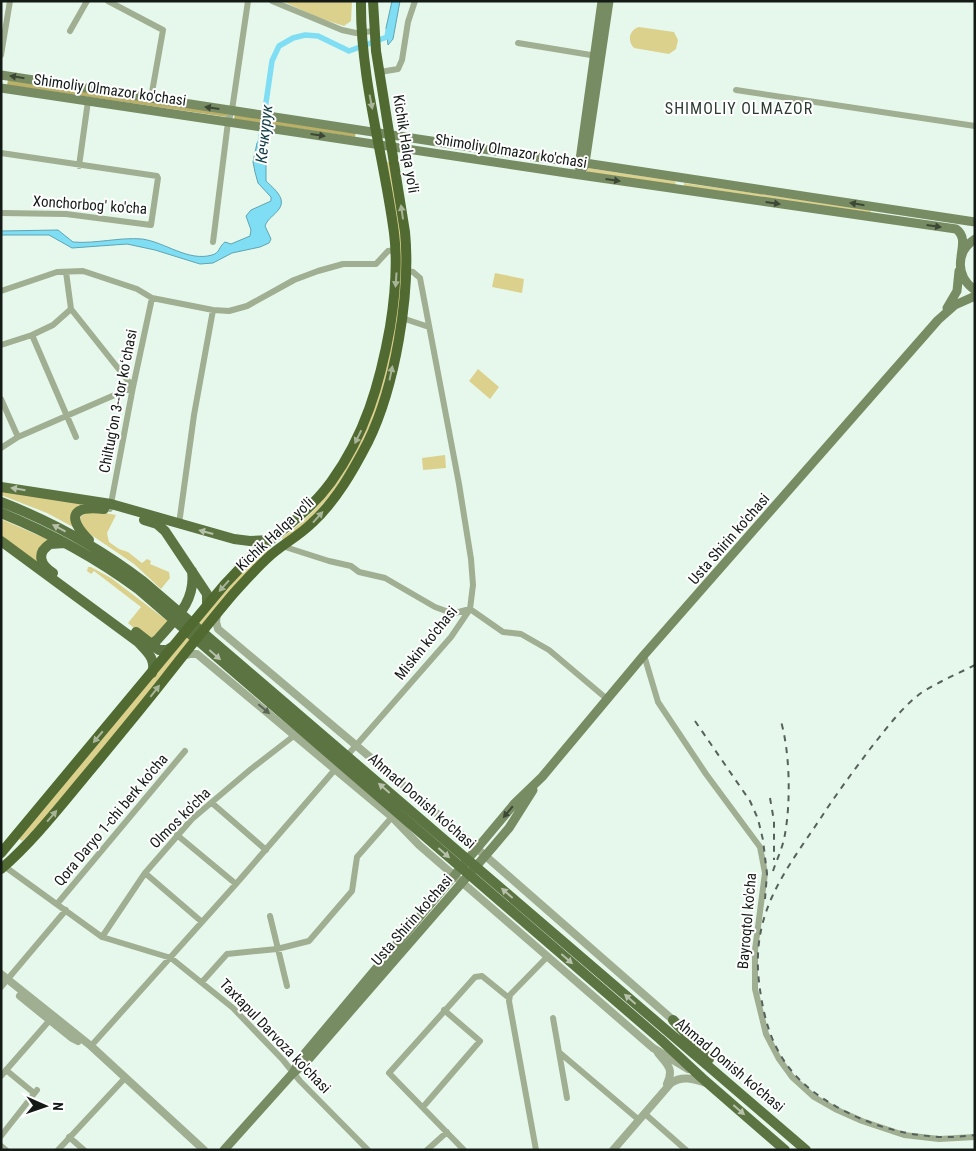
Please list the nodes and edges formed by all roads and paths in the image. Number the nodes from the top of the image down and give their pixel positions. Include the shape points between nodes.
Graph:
1 (87, 1) edge
2 (108, 1) edge
3 (248, 1) edge
4 (272, 1) edge
5 (361, 1) edge
6 (373, 1) edge
7 (415, 1) edge
8 (602, 1) edge
9 (609, 1) edge
10 (1, 3) edge
11 (10, 3) edge
12 (70, 31) dead end
13 (374, 32) junction
14 (362, 34) junction
15 (518, 43) dead end
16 (1, 55) edge
17 (597, 56) junction
18 (380, 72) junction
19 (1, 75) edge
20 (1, 88) edge
21 (736, 90) dead end
22 (151, 98) junction
23 (88, 101) junction
24 (232, 110) junction
25 (228, 122) junction
26 (975, 126) edge
27 (377, 132) junction
28 (390, 134) junction
29 (379, 144) junction
30 (392, 146) junction
31 (1, 153) edge
32 (582, 162) junction
33 (79, 166) junction
34 (580, 176) junction
35 (680, 177) junction
36 (679, 190) junction
37 (877, 207) junction
38 (1, 212) edge
39 (876, 218) junction
40 (964, 220) junction
41 (975, 222) edge
42 (975, 227) edge
43 (975, 239) edge
44 (213, 242) dead end
45 (396, 250) junction
46 (961, 257) junction
47 (960, 268) junction
48 (407, 270) junction
49 (66, 272) junction
50 (1, 290) edge
51 (975, 290) edge
52 (975, 296) edge
53 (152, 298) junction
54 (70, 309) junction
55 (213, 310) junction
56 (402, 318) junction
57 (938, 320) junction
58 (429, 327) junction
59 (32, 335) junction
60 (1, 345) edge
61 (133, 387) junction
62 (1, 399) edge
63 (66, 415) junction
64 (18, 437) junction
65 (76, 437) dead end
66 (1, 448) edge
67 (1, 486) edge
68 (1, 502) edge
69 (110, 506) junction
70 (1, 513) edge
71 (152, 515) junction
72 (179, 524) junction
73 (271, 540) junction
74 (1, 541) edge
75 (66, 543) junction
76 (281, 548) junction
77 (98, 550) junction
78 (192, 571) junction
79 (141, 586) junction
80 (208, 604) junction
81 (470, 609) junction
82 (217, 614) junction
83 (138, 642) junction
84 (151, 644) junction
85 (172, 647) junction
86 (644, 655) junction
87 (183, 656) junction
88 (152, 673) junction
89 (607, 699) junction
90 (295, 735) junction
91 (356, 746) junction
92 (184, 751) dead end
93 (336, 769) junction
94 (542, 777) junction
95 (212, 803) junction
96 (392, 817) junction
97 (441, 817) junction
98 (177, 835) junction
99 (419, 846) junction
100 (476, 849) junction
101 (266, 850) junction
102 (1, 853) edge
103 (484, 857) junction
104 (2, 866) edge
105 (145, 872) junction
106 (504, 874) junction
107 (454, 876) junction
108 (462, 883) junction
109 (236, 884) junction
110 (482, 900) junction
111 (58, 904) junction
112 (66, 910) junction
113 (270, 916) dead end
114 (202, 922) junction
115 (102, 937) junction
116 (278, 949) junction
117 (548, 956) junction
118 (171, 958) junction
119 (3, 981) edge
120 (202, 982) junction
121 (286, 986) dead end
122 (509, 998) junction
123 (444, 1010) junction
124 (553, 1018) dead end
125 (673, 1020) joint
126 (49, 1021) junction
127 (91, 1046) junction
128 (653, 1048) junction
129 (560, 1054) junction
130 (6, 1070) junction
131 (293, 1072) junction
132 (1, 1076) edge
133 (125, 1078) junction
134 (705, 1081) junction
135 (666, 1086) junction
136 (567, 1098) dead end
137 (752, 1102) junction
138 (423, 1107) junction
139 (642, 1116) junction
140 (447, 1132) junction
141 (1, 1136) edge
142 (69, 1137) junction
143 (975, 1137) edge
144 (1, 1145) edge
145 (7, 1150) edge
146 (58, 1150) edge
147 (84, 1150) edge
148 (204, 1150) edge
149 (224, 1150) edge
150 (368, 1150) edge
151 (427, 1150) edge
152 (464, 1150) edge
153 (536, 1150) edge
154 (613, 1150) edge
155 (686, 1150) edge
156 (785, 1150) edge
157 (806, 1150) edge

1 - 12 street
2 - 22 street via 163,30
3 - 24 street
4 - 14 street via 342,30
5 - 14 highway, Kichik Halqa yo'li
6 - 13 highway, Kichik Halqa yo'li
7 - 18 street via 398,69
8 - 17 main road
9 - 17 main road
10 - 11 street
11 - 16 street
13 - 14 street
13 - 18 highway, Kichik Halqa yo'li
14 -> 27 highway, Kichik Halqa yo'li
15 - 17 street
17 - 32 main road
18 - 28 highway, Kichik Halqa yo'li
22 -> 19 main road, Shimoliy Olmazor ko'chasi
20 - 23 main road, Shimoliy Olmazor ko'chasi
21 - 26 street
24 -> 22 main road, Shimoliy Olmazor ko'chasi
23 - 25 main road, Shimoliy Olmazor ko'chasi
23 - 33 street
24 - 25 street
24 - 27 main road, Shimoliy Olmazor ko'chasi
25 -> 29 main road, Shimoliy Olmazor ko'chasi
25 - 44 street
27 - 28 main road, Shimoliy Olmazor ko'chasi
27 - 29 highway, Kichik Halqa yo'li
28 - 30 highway, Kichik Halqa yo'li
28 - 32 main road, Shimoliy Olmazor ko'chasi
29 - 30 main road, Shimoliy Olmazor ko'chasi
29 - 45 highway, Kichik Halqa yo'li
30 - 34 main road, Shimoliy Olmazor ko'chasi
48 -> 30 highway, Kichik Halqa yo'li via 405,232
31 - 33 street, Xonchorbog' ko'cha
32 - 34 main road
32 - 35 main road, Shimoliy Olmazor ko'chasi
33 - 38 street, Xonchorbog' ko'cha via 157,176 152,224 66,214
34 -> 36 main road, Shimoliy Olmazor ko'chasi
35 - 36 main road
37 -> 35 main road, Shimoliy Olmazor ko'chasi
36 -> 39 main road, Shimoliy Olmazor ko'chasi
37 - 39 main road
37 - 40 main road, Shimoliy Olmazor ko'chasi
39 -> 46 main road, Shimoliy Olmazor ko'chasi via 959,231 963,238
40 - 41 main road, Shimoliy Olmazor ko'chasi
40 - 42 main road, Shimoliy Olmazor ko'chasi
43 - 46 main road via 966,246
45 - 55 street via 388,252 376,264 343,264 294,280 237,310
45 -> 73 highway, Kichik Halqa yo'li via 390,323 380,375 367,417 332,481 307,511
46 - 47 main road, Usta Shirin ko'chasi
47 - 51 main road via 965,281
47 - 57 main road, Usta Shirin ko'chasi via 955,295
48 - 56 highway, Kichik Halqa yo'li
48 - 58 street, Miskin ko'chasi via 420,278
49 - 50 street
49 - 53 street via 83,271 137,289
49 - 54 street
52 - 57 main road, Usta Shirin ko'chasi via 955,305
53 - 55 street
53 - 61 street, Chiltug'on 3--tor koʻchasi
54 - 59 street via 53,325
54 - 61 street
55 - 72 street
56 - 58 street
76 -> 56 highway, Kichik Halqa yo'li via 320,515 367,443 386,394
57 - 86 main road, Usta Shirin ko'chasi
58 - 81 street, Miskin ko'chasi via 471,559 473,585
59 - 60 street
59 - 63 street
61 - 63 street
61 - 69 street, Chiltug'on 3--tor koʻchasi
62 - 64 street
63 - 64 street
63 - 65 street
64 - 66 street
69 -> 67 main road
77 -> 68 main road, Ahmad Donish ko'chasi via 50,523
69 - 71 main road
69 - 77 main road via 86,508 76,516 77,528
69 - 78 main road via 160,526
70 - 75 main road, Ahmad Donish ko'chasi
71 - 72 main road
71 - 78 main road via 165,526
73 -> 72 main road via 234,539
73 - 76 highway
73 -> 80 highway, Kichik Halqa yo'li
74 - 83 main road
75 - 79 main road, Ahmad Donish ko'chasi
75 - 84 main road via 52,543 43,550 41,559 45,567
76 - 81 street via 385,578 446,611 455,613
76 - 82 highway, Kichik Halqa yo'li via 261,564
77 - 79 main road, Ahmad Donish ko'chasi
78 - 80 main road via 207,594
78 - 84 main road via 188,603
79 -> 134 main road, Ahmad Donish ko'chasi
137 -> 79 main road, Ahmad Donish ko'chasi
80 - 85 highway, Kichik Halqa yo'li
81 - 89 street via 503,632 521,634 548,650
81 - 91 street, Miskin ko'chasi via 451,637
82 - 87 highway, Kichik Halqa yo'li
82 - 91 street, Ahmad Donish ko'chasi via 218,629
83 - 84 main road
83 - 88 main road via 152,658
84 - 85 main road via 160,650
85 - 88 highway, Kichik Halqa yo'li
86 - 89 main road, Usta Shirin ko'chasi
86 - 143 street, Bayroqtol ko'cha via 658,702 760,847 765,873 755,950 755,988 766,1034 792,1077 835,1109 904,1136 939,1139
87 -> 90 street, Ahmad Donish ko'chasi via 197,654
104 -> 87 highway, Kichik Halqa yo'li via 19,853 56,812
88 -> 102 highway, Kichik Halqa yo'li
89 - 94 main road, Usta Shirin ko'chasi
90 - 93 street, Ahmad Donish ko'chasi
90 - 95 street, Olmos ko'cha
91 - 93 street, Miskin ko'chasi
91 - 97 street, Ahmad Donish ko'chasi
92 - 111 street, Qora Daryo 1-chi berk ko'cha
93 - 96 street, Ahmad Donish ko'chasi
93 - 101 street, Miskin ko'chasi
94 -> 100 main road, Usta Shirin ko'chasi
94 - 103 main road, Usta Shirin ko'chasi via 509,828
95 - 98 street, Olmos ko'cha
95 - 101 street
96 - 99 street, Ahmad Donish ko'chasi
96 - 116 street via 357,857 352,891 311,939
97 - 99 street via 426,827
97 - 100 street, Ahmad Donish ko'chasi
98 - 105 street, Olmos ko'cha
98 - 109 street
99 - 107 street, Ahmad Donish ko'chasi
100 - 103 street, Ahmad Donish ko'chasi
100 - 107 main road, Usta Shirin ko'chasi
101 - 109 street, Miskin ko'chasi
103 - 106 street, Ahmad Donish ko'chasi
103 - 108 main road, Usta Shirin ko'chasi
104 - 111 street, Taxtapul Darvoza ko'chasi
105 - 114 street
105 - 115 street, Olmos ko'cha
106 - 110 street via 489,883
106 - 125 street, Ahmad Donish ko'chasi
107 - 108 street, Ahmad Donish ko'chasi
107 - 131 main road, Usta Shirin ko'chasi via 302,1057
108 - 110 street, Ahmad Donish ko'chasi
108 - 131 main road, Usta Shirin ko'chasi via 307,1061
109 - 114 street, Miskin ko'chasi
110 - 117 street, Ahmad Donish ko'chasi
111 - 112 street, Taxtapul Darvoza ko'chasi
112 - 115 street, Taxtapul Darvoza ko'chasi
112 - 119 street
113 - 116 street
114 - 118 street, Miskin ko'chasi
115 - 118 street, Taxtapul Darvoza ko'chasi
116 - 120 street via 227,954
116 - 121 street
117 - 122 street
117 - 128 street, Ahmad Donish ko'chasi
118 - 120 street, Taxtapul Darvoza ko'chasi
118 - 127 street, Miskin ko'chasi
119 - 126 street
119 - 127 street
120 - 131 street, Taxtapul Darvoza ko'chasi via 232,1008
122 - 123 street via 479,975
122 - 153 street
123 - 138 street via 389,1073
123 - 138 street via 480,1041
124 - 129 street
125 - 137 main road
126 - 127 street via 72,1038
126 - 130 street
127 - 133 street
128 - 134 street, Ahmad Donish ko'chasi
128 - 135 street via 670,1070
129 - 136 street
129 - 139 street
130 - 132 street
130 - 141 street via 36,1092
131 - 149 main road, Usta Shirin ko'chasi
131 - 150 street, Taxtapul Darvoza ko'chasi
133 - 142 street
133 - 148 street
134 - 135 street via 680,1079
134 -> 156 main road, Ahmad Donish ko'chasi
135 - 139 street
137 - 157 main road, Ahmad Donish ko'chasi
138 - 140 street
139 - 154 street
139 - 155 street
140 - 151 street
140 - 152 street
142 - 146 street
142 - 147 street
144 - 145 street

